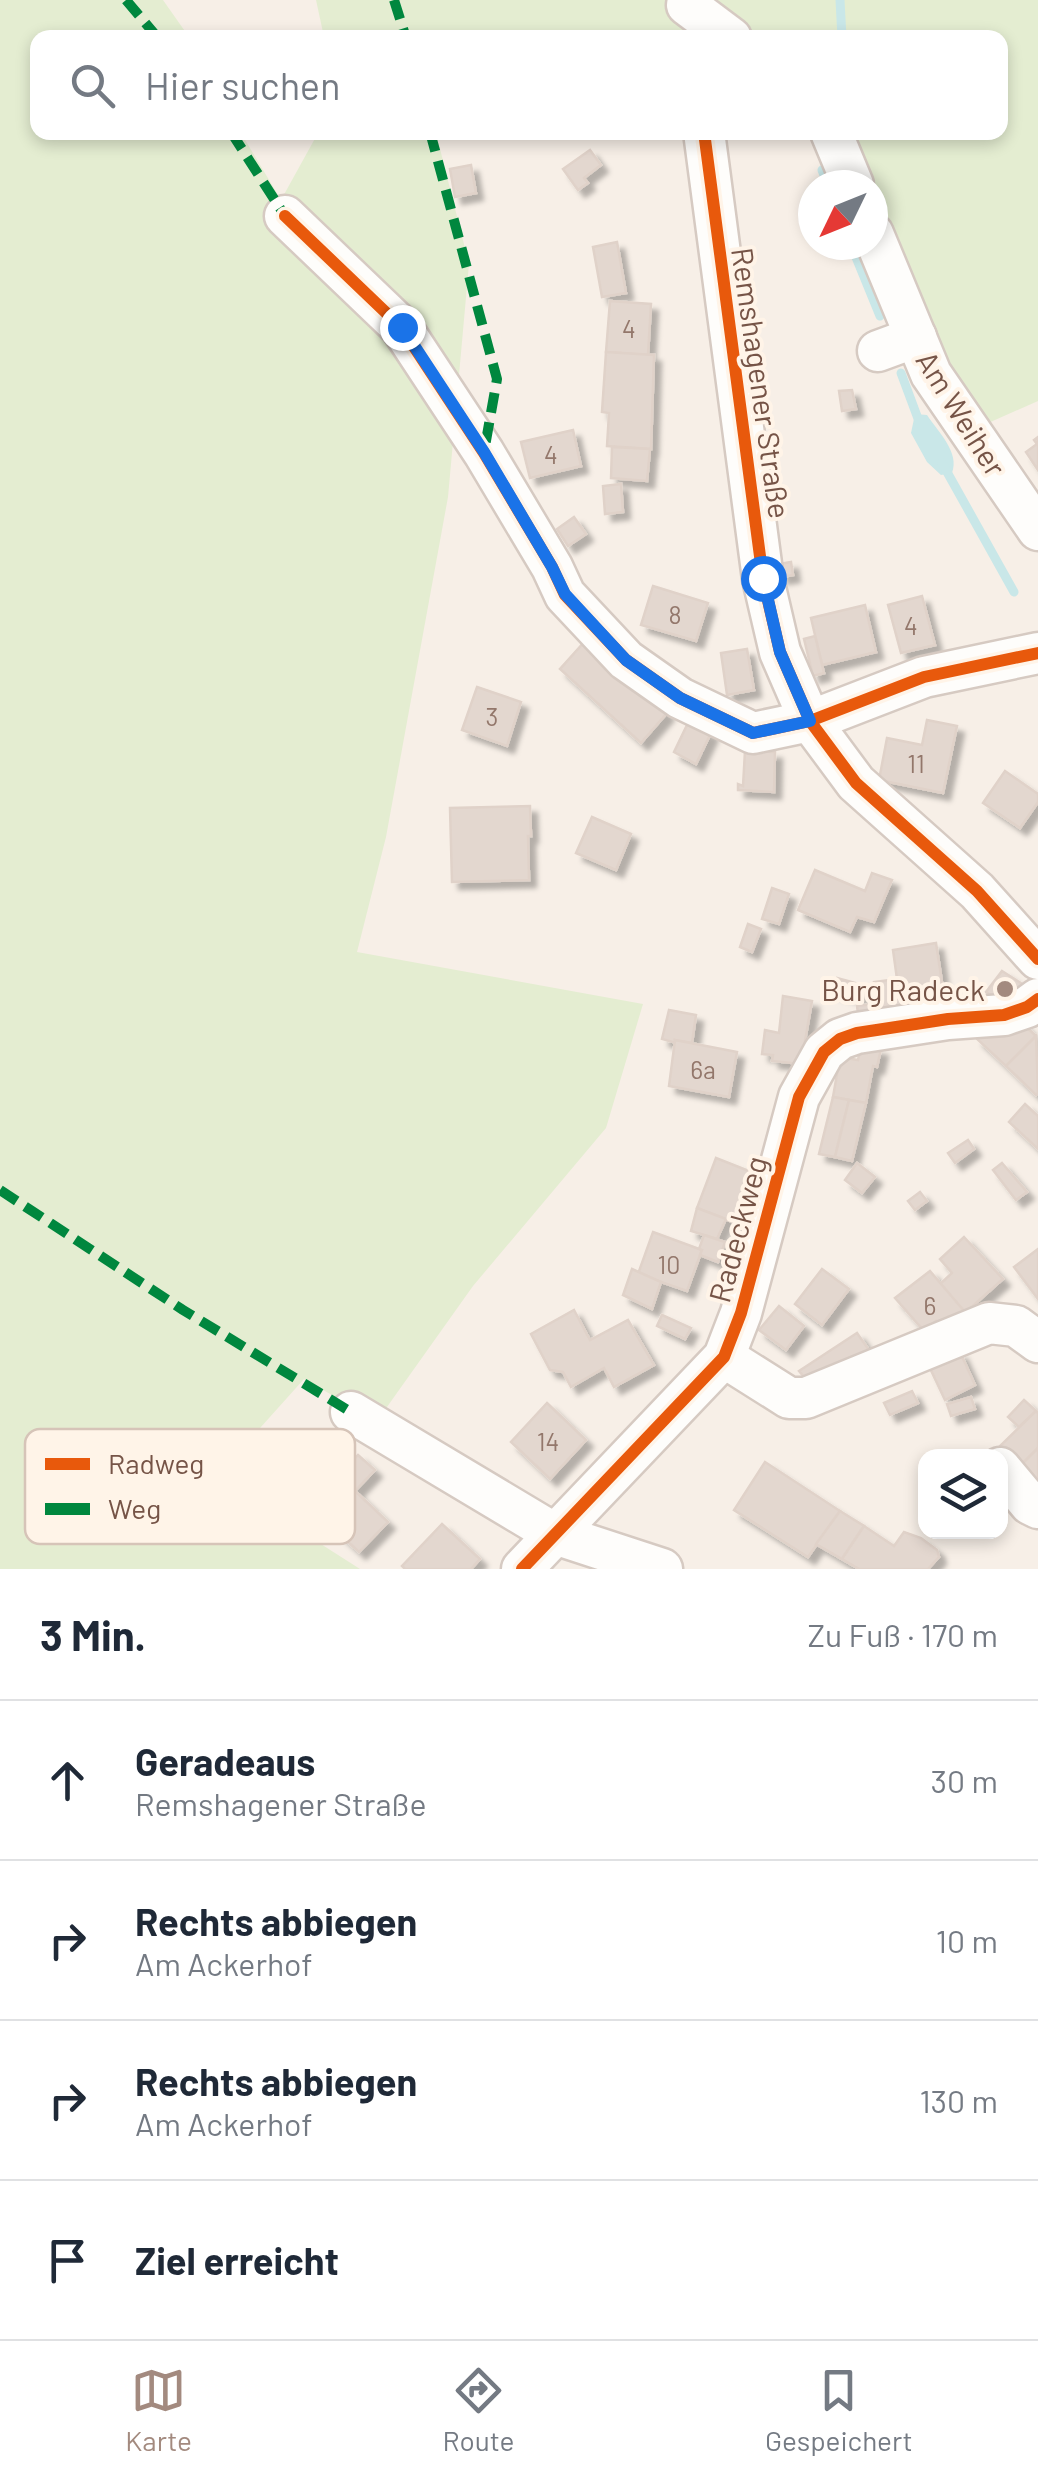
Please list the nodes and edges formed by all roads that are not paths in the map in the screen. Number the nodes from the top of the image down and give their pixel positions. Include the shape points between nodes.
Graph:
1 (688, 14) edge
2 (717, 30) edge
3 (705, 140) edge
4 (834, 140) edge
5 (847, 170) edge
6 (285, 216) dead end
7 (884, 260) edge
8 (916, 338) junction
9 (878, 351) dead end
10 (1038, 530) edge
11 (1038, 653) edge
12 (810, 721) junction
13 (1038, 959) edge
14 (1038, 999) edge
15 (1038, 1342) edge
16 (724, 1357) junction
17 (352, 1412) dead end
18 (1008, 1477) edge
19 (1038, 1508) edge
20 (555, 1534) junction
21 (522, 1569) edge
22 (662, 1569) edge

1 - 2 street
3 - 12 street, Remshagener Straße via 763,578 780,652
4 - 5 street
6 - 12 street via 402,327 565,594 626,660 680,698 753,733
7 - 8 street, Am Weiher
8 - 9 street
8 - 10 street, Am Weiher via 931,374
11 - 12 street via 924,677
12 - 13 street, Remshagener Straße via 856,783 977,891
14 - 16 street, Radeckweg via 1004,1014 857,1033 824,1052 799,1098
15 - 16 street via 1016,1326 989,1323 806,1398 788,1398
16 - 20 street, Radeckweg
17 - 20 street
18 - 19 street
20 - 21 street, Radeckweg
20 - 22 street

